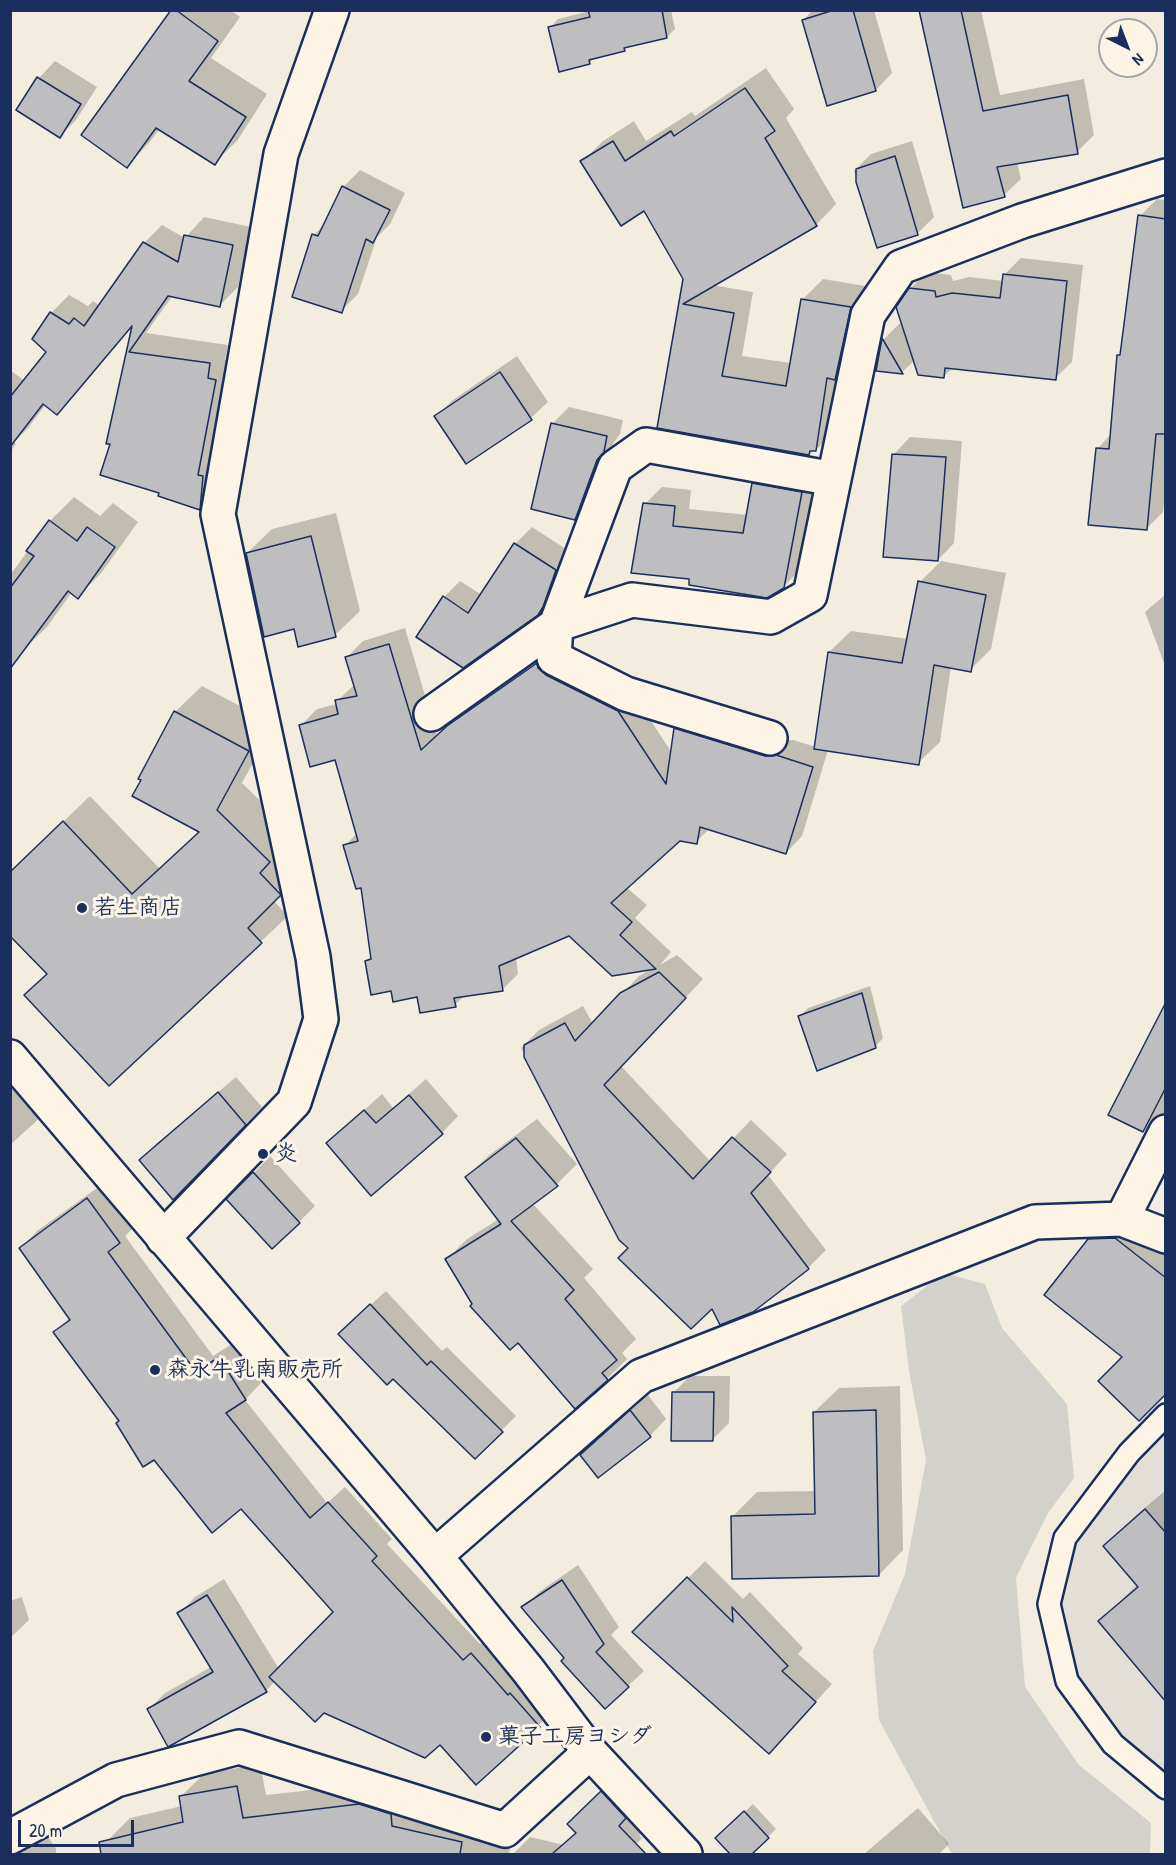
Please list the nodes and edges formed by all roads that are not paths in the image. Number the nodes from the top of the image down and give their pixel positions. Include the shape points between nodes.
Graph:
1 (332, 10) edge
2 (1166, 176) edge
3 (834, 479) junction
4 (556, 625) junction
5 (431, 714) dead end
6 (770, 738) dead end
7 (10, 1058) edge
8 (1166, 1132) edge
9 (1122, 1219) junction
10 (1166, 1236) edge
11 (163, 1238) junction
12 (1166, 1415) edge
13 (435, 1556) junction
14 (590, 1752) junction
15 (1166, 1788) edge
16 (10, 1837) edge
17 (685, 1854) edge

1 - 11 street via 280,154 218,514 313,957 321,1019 294,1102
2 - 3 street via 1022,221 901,267 868,315
3 - 4 street via 810,595 771,617 632,600
3 - 4 street via 646,445 615,467
4 - 5 street
4 - 6 street via 554,658 626,694
7 - 11 street
8 - 9 street
9 - 10 street
9 - 13 street via 1035,1222 641,1376
11 - 13 street
12 - 15 lane via 1129,1453 1065,1538 1049,1604 1067,1681 1113,1744
13 - 14 street
14 - 16 street via 505,1830 239,1747 116,1780
14 - 17 street

